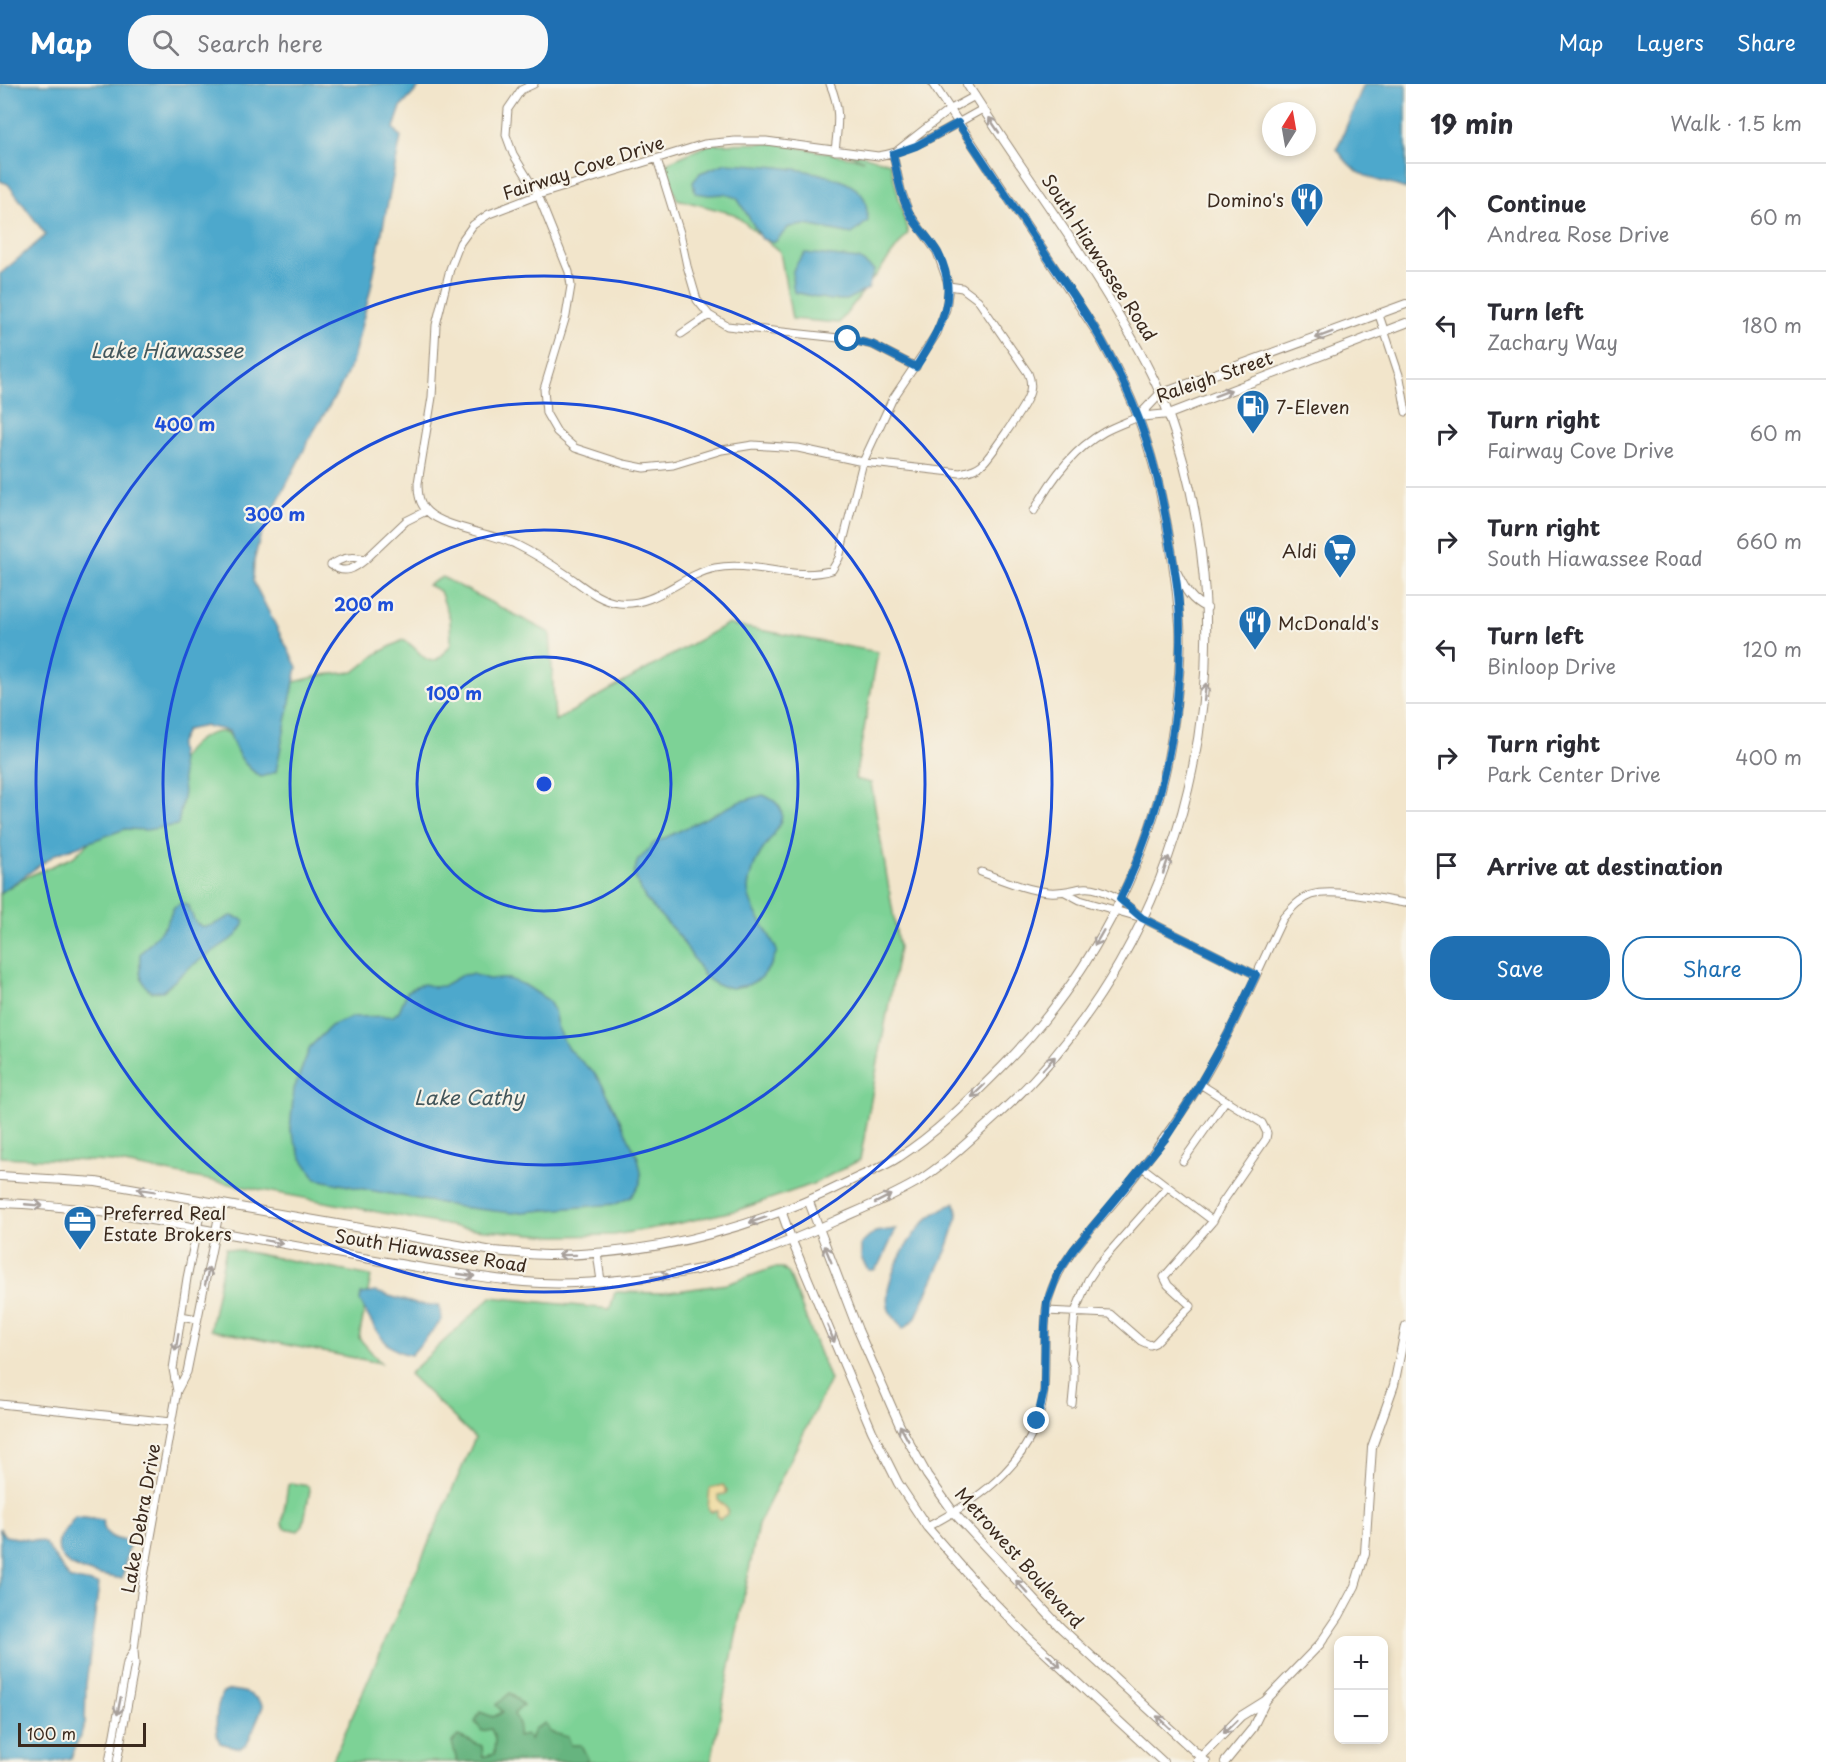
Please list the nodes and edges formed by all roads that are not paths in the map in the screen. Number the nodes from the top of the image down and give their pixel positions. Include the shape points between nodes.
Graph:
1 (534, 84) edge
2 (830, 84) edge
3 (933, 84) edge
4 (967, 84) edge
5 (975, 96) junction
6 (983, 109) junction
7 (949, 110) junction
8 (958, 123) junction
9 (835, 151) junction
10 (893, 154) junction
11 (657, 159) junction
12 (538, 195) junction
13 (949, 286) junction
14 (1406, 304) edge
15 (709, 315) junction
16 (1379, 315) junction
17 (1406, 323) edge
18 (1386, 331) junction
19 (681, 334) dead end
20 (916, 367) junction
21 (1161, 394) junction
22 (1406, 412) edge
23 (1169, 414) junction
24 (1138, 417) junction
25 (863, 462) junction
26 (426, 511) junction
27 (1034, 511) dead end
28 (366, 559) dead end
29 (1174, 567) junction
30 (1207, 608) junction
31 (981, 872) dead end
32 (1065, 892) junction
33 (1120, 899) junction
34 (1404, 903) dead end
35 (1115, 911) junction
36 (1142, 918) junction
37 (1256, 975) junction
38 (1200, 1084) junction
39 (1226, 1100) junction
40 (1184, 1161) dead end
41 (1142, 1167) junction
42 (0, 1176) edge
43 (1167, 1186) junction
44 (203, 1200) junction
45 (809, 1202) junction
46 (0, 1203) edge
47 (221, 1203) junction
48 (782, 1213) junction
49 (1213, 1221) junction
50 (197, 1228) junction
51 (818, 1229) junction
52 (216, 1232) junction
53 (792, 1241) junction
54 (597, 1253) junction
55 (602, 1281) junction
56 (1046, 1311) junction
57 (1075, 1312) junction
58 (181, 1316) junction
59 (197, 1319) junction
60 (1406, 1326) edge
61 (177, 1391) junction
62 (0, 1404) edge
63 (1072, 1404) dead end
64 (172, 1422) junction
65 (954, 1513) junction
66 (927, 1527) junction
67 (134, 1650) junction
68 (1265, 1701) junction
69 (1201, 1760) edge
70 (109, 1762) edge
71 (117, 1762) edge
72 (1163, 1762) edge
73 (1224, 1762) edge

1 - 12 street via 521,90 507,109 506,135
2 - 9 street via 839,117
3 - 7 street, South Hiawassee Road
4 - 5 street, South Hiawassee Road
5 - 6 street, South Hiawassee Road
5 - 7 street
6 - 8 street, Fairway Cove Drive
21 -> 6 street, South Hiawassee Road via 1144,356 1099,279
7 - 8 street, South Hiawassee Road
7 - 10 street
8 - 10 street, Fairway Cove Drive
8 - 24 street, South Hiawassee Road via 1096,331
9 - 10 street, Fairway Cove Drive
9 - 11 street, Fairway Cove Drive via 766,141 735,141 704,144
10 - 13 street via 909,213 937,252
11 - 12 street, Fairway Cove Drive
11 - 15 street via 697,300
12 - 25 street via 565,260 571,286 544,389 546,413 557,432 575,448 644,468 673,465 753,445 798,448
12 - 26 street, Fairway Cove Drive via 498,210 473,225 460,243 448,274 436,325 430,414 417,483 418,497
13 - 20 street via 937,333
13 - 25 street via 962,288 978,300 990,317 1028,373 1032,382 1028,399 983,463 971,471
14 - 16 street, Raleigh Street
15 - 19 street
15 - 20 street via 727,326 873,345
16 - 18 street
16 -> 21 street, Raleigh Street
17 - 18 street, Raleigh Street
18 - 22 street
23 -> 18 street, Raleigh Street
20 - 25 street via 892,400
21 - 23 street, South Hiawassee Road
21 - 24 street, Raleigh Street
23 - 24 street, Raleigh Street
23 - 30 street, South Hiawassee Road via 1196,513
24 - 27 street via 1104,432 1081,448
24 - 29 street, South Hiawassee Road via 1166,512
25 - 26 street via 839,558 832,570 817,575 732,565 712,568 655,597 634,603 617,603 598,596 514,543 440,520
26 - 28 street via 406,521
29 - 30 street via 1186,592
29 - 33 street, South Hiawassee Road via 1180,626 1179,678 1166,776 1136,868
36 -> 30 street, South Hiawassee Road via 1175,840 1194,762 1205,688
31 - 32 street via 1034,890
32 - 33 street via 1084,888
32 - 35 street
33 - 35 street, South Hiawassee Road
33 - 36 street
34 - 37 street via 1327,892 1310,895 1294,904 1283,918
35 - 36 street
35 -> 45 street, South Hiawassee Road via 1055,1007 978,1092 898,1158
36 - 37 street
51 -> 36 street, South Hiawassee Road via 917,1182 1014,1100 1061,1051 1093,1009
37 - 38 street
38 - 39 street
38 - 41 street
39 - 40 street
39 - 49 street via 1262,1123 1267,1133
41 - 43 street
41 - 56 street via 1058,1273
44 -> 42 street, South Hiawassee Road via 96,1182
43 - 49 street
43 - 57 street via 1098,1265
44 - 47 street, South Hiawassee Road
44 - 50 street, Lake Debra Drive
45 - 48 street, South Hiawassee Road
45 - 51 street, Metrowest Boulevard
46 -> 50 street, South Hiawassee Road via 93,1211
47 - 52 street, Lake Debra Drive
54 -> 47 street, South Hiawassee Road via 544,1255 493,1251
48 - 53 street
48 -> 54 street, South Hiawassee Road via 678,1242
49 - 57 street via 1164,1277 1191,1306 1155,1343 1141,1341 1110,1314
50 - 52 street, South Hiawassee Road
50 - 58 street, Lake Debra Drive
51 - 53 street, South Hiawassee Road
65 -> 51 street, Metrowest Boulevard via 900,1426
52 -> 55 street, South Hiawassee Road via 466,1276 530,1283
59 -> 52 street, Lake Debra Drive
55 -> 53 street, South Hiawassee Road via 687,1271
53 -> 66 street via 873,1431 898,1483
54 - 55 street
56 - 57 street
56 - 65 street via 1044,1391 1025,1449 1009,1471
57 - 63 street
58 - 59 street
58 -> 61 street, Lake Debra Drive via 173,1369
59 - 61 street, Lake Debra Drive via 187,1372
60 - 68 street via 1394,1385 1372,1447 1365,1553 1355,1586 1320,1644
61 - 64 street, Lake Debra Drive
62 - 64 street
64 - 67 street, Lake Debra Drive
65 - 66 street
69 -> 65 street, Metrowest Boulevard via 1061,1628
66 -> 72 street via 1029,1638
67 -> 70 street, Lake Debra Drive via 127,1663
67 - 71 street, Lake Debra Drive via 135,1664
68 -> 69 street via 1241,1716
68 - 73 street via 1252,1729

